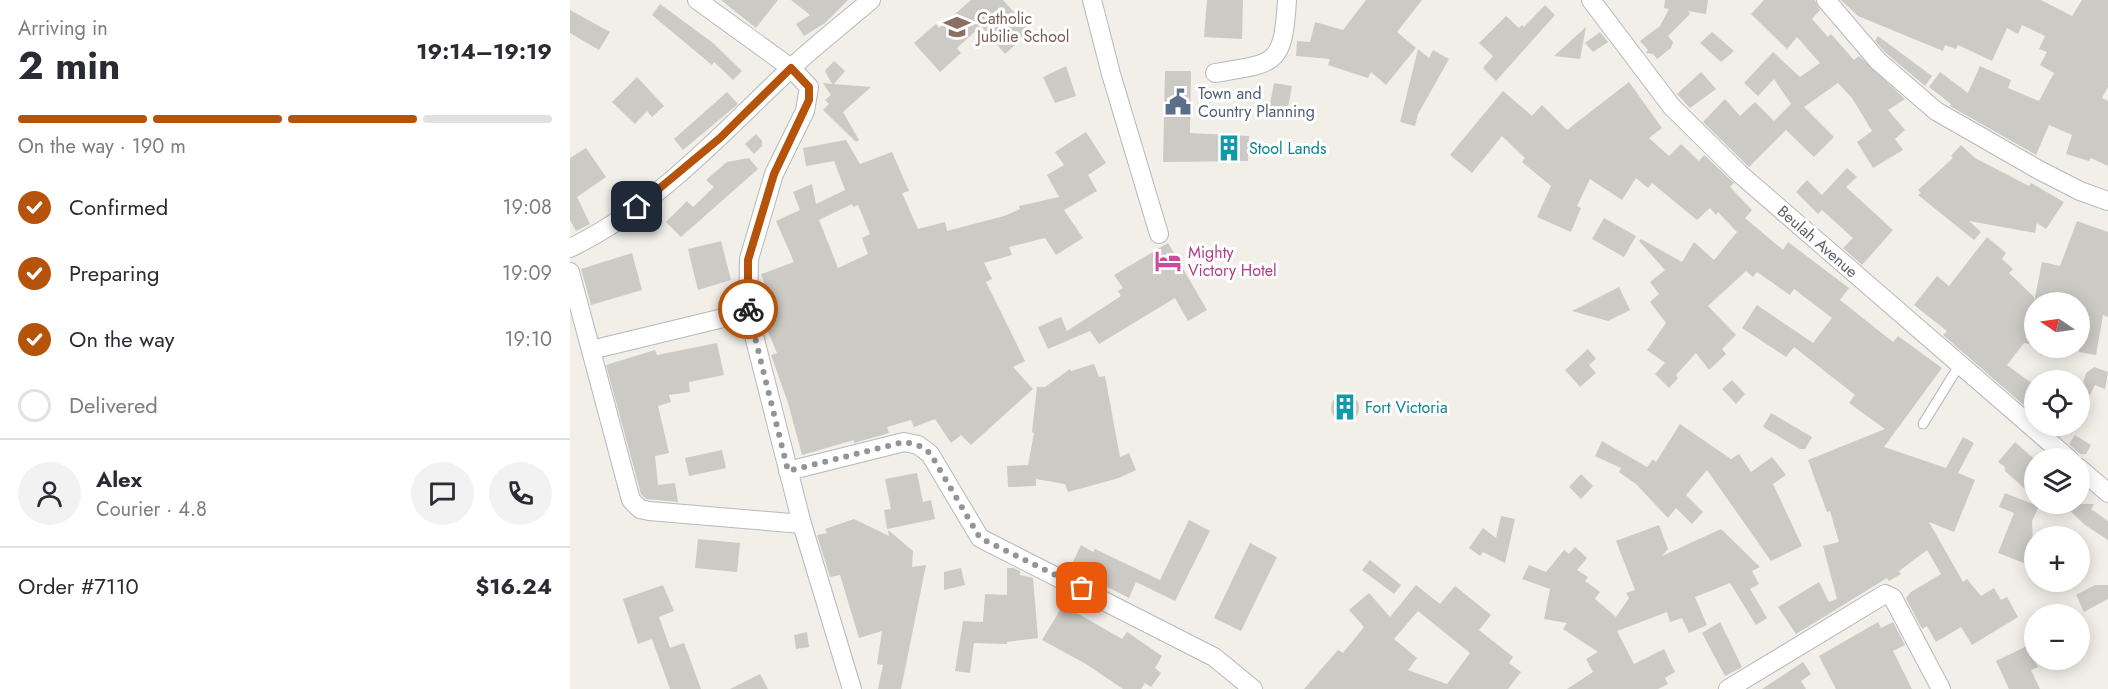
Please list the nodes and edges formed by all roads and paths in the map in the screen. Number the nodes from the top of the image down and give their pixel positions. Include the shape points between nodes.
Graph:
1 (697, 0) edge
2 (871, 0) edge
3 (1092, 0) edge
4 (1287, 0) edge
5 (1591, 0) edge
6 (1826, 0) edge
7 (791, 68) junction
8 (1215, 73) dead end
9 (2108, 201) edge
10 (1159, 234) dead end
11 (570, 248) edge
12 (570, 272) edge
13 (748, 312) junction
14 (591, 350) junction
15 (1960, 364) junction
16 (1923, 424) dead end
17 (2056, 448) edge
18 (788, 471) junction
19 (2090, 478) edge
20 (2108, 494) edge
21 (802, 524) junction
22 (852, 689) edge
23 (1253, 689) edge
24 (1728, 689) edge
25 (1941, 689) edge

1 - 7 street
2 - 7 street
3 - 10 street
4 - 8 street via 1285,29 1273,58 1262,66
5 - 15 street, Beulah Avenue via 1672,106 1740,174
6 - 9 street via 1878,61 1936,111 2039,170
7 - 11 street via 720,138 620,220
7 - 13 street via 809,87 809,100 774,174 748,260
12 - 14 street
13 - 14 street
13 - 18 street
14 - 21 street via 635,505 649,511
15 - 16 lane
15 - 17 street, Beulah Avenue
18 - 21 street
18 - 23 street via 904,442 918,445 930,453 980,538 1214,657
19 - 20 street
21 - 22 street
24 - 25 street via 1885,594 1893,598

